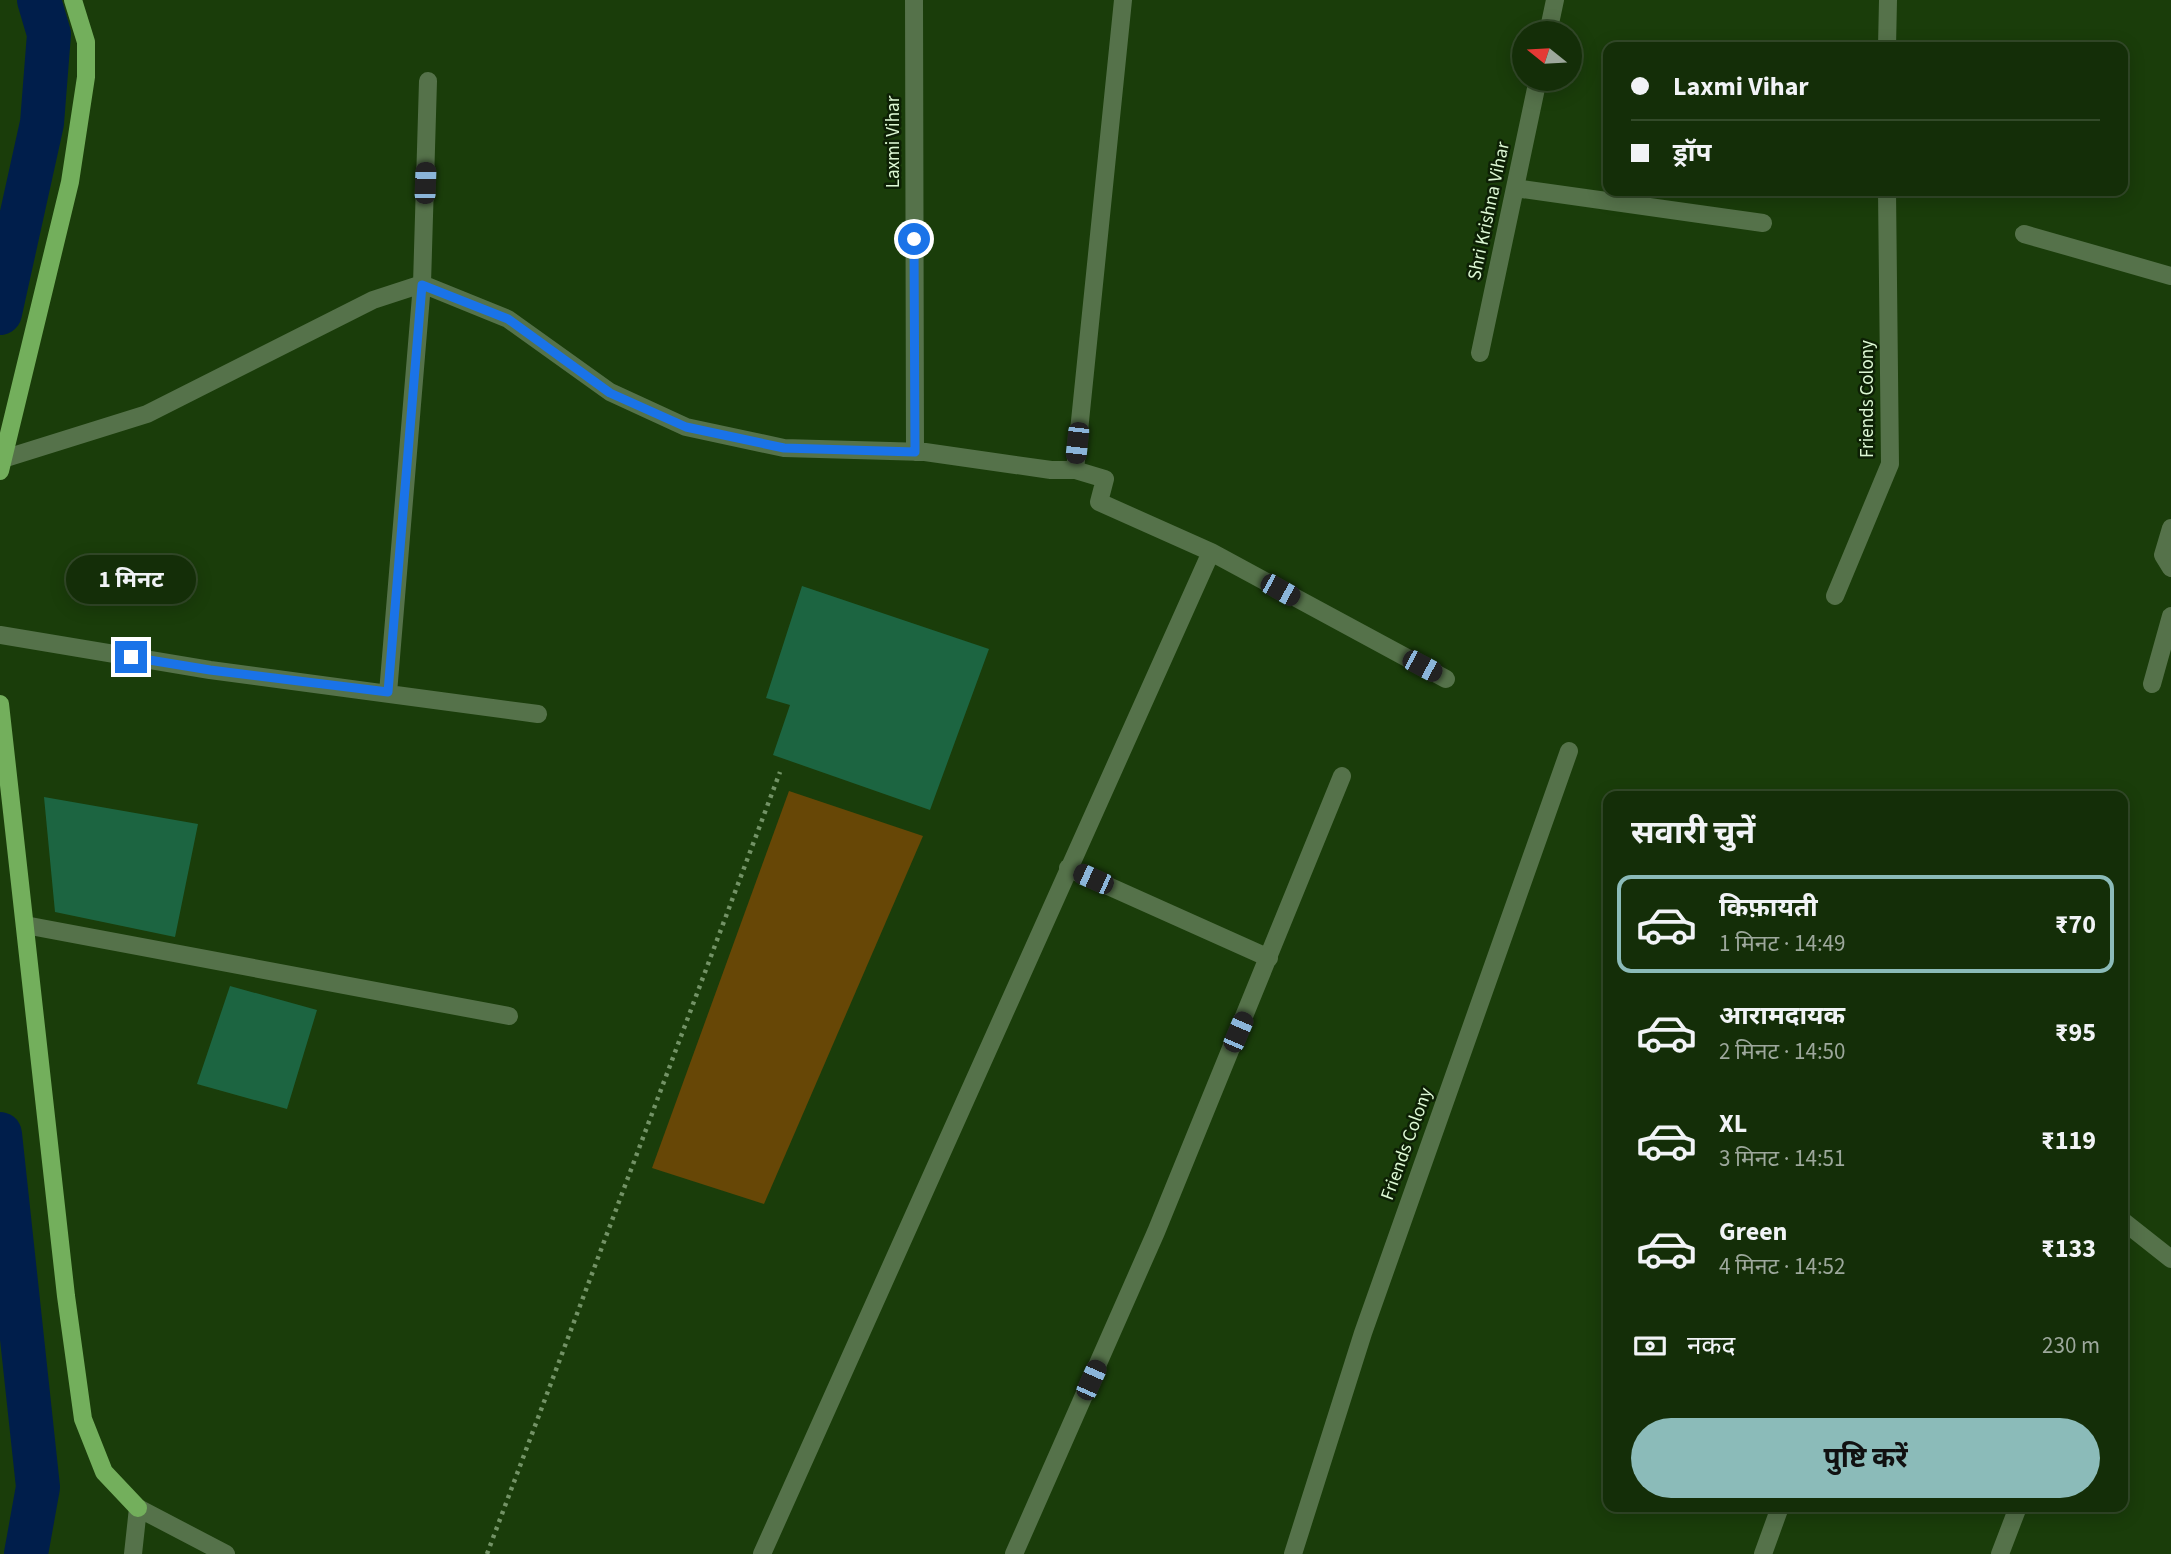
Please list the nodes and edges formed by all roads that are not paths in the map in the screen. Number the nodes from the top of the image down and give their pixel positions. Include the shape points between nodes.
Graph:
1 (73, 0) edge
2 (914, 0) edge
3 (1123, 0) edge
4 (1555, 0) edge
5 (1888, 0) edge
6 (1551, 21) edge
7 (1887, 42) edge
8 (428, 81) dead end
9 (1535, 91) edge
10 (1515, 188) junction
11 (1887, 196) edge
12 (1763, 223) dead end
13 (2024, 234) dead end
14 (2171, 276) edge
15 (422, 285) junction
16 (1480, 353) dead end
17 (915, 452) junction
18 (1, 465) edge
19 (1075, 470) junction
20 (2171, 528) edge
21 (1211, 552) junction
22 (2171, 568) edge
23 (1835, 596) dead end
24 (2171, 616) edge
25 (0, 635) edge
26 (1446, 679) dead end
27 (2151, 684) dead end
28 (388, 692) junction
29 (0, 705) edge
30 (538, 714) dead end
31 (1569, 751) dead end
32 (1342, 776) dead end
33 (1068, 868) junction
34 (25, 925) junction
35 (1269, 958) junction
36 (509, 1016) dead end
37 (2128, 1228) edge
38 (2171, 1259) edge
39 (138, 1508) junction
40 (1778, 1512) edge
41 (2016, 1512) edge
42 (133, 1554) edge
43 (226, 1554) edge
44 (762, 1554) edge
45 (1014, 1554) edge
46 (1293, 1554) edge
47 (1763, 1554) edge
48 (2000, 1554) edge

1 - 18 main road via 86,42 86,77 69,182
2 - 17 street, Laxmi Vihar
3 - 19 street
4 - 6 street
5 - 7 street
8 - 15 street
9 - 10 street, Shri Krishna Vihar
10 - 12 street
10 - 16 street, Shri Krishna Vihar
11 - 23 street, Friends Colony via 1890,464
13 - 14 street
15 - 17 street via 508,319 610,393 686,427 784,448
15 - 18 street via 373,300 147,414
15 - 28 street
17 - 19 street
19 - 21 street via 1105,479 1099,502
20 - 22 street via 2163,555
21 - 26 street
21 - 33 street
24 - 27 street
25 - 28 street via 210,670
28 - 30 street
29 - 34 main road
31 - 46 street, Friends Colony via 1363,1333
32 - 35 street
33 - 35 street
33 - 44 street
34 - 36 street
34 - 39 main road via 83,1419 104,1472
35 - 45 street via 1156,1232
37 - 38 street
39 - 42 street
39 - 43 street
40 - 47 street
41 - 48 street

